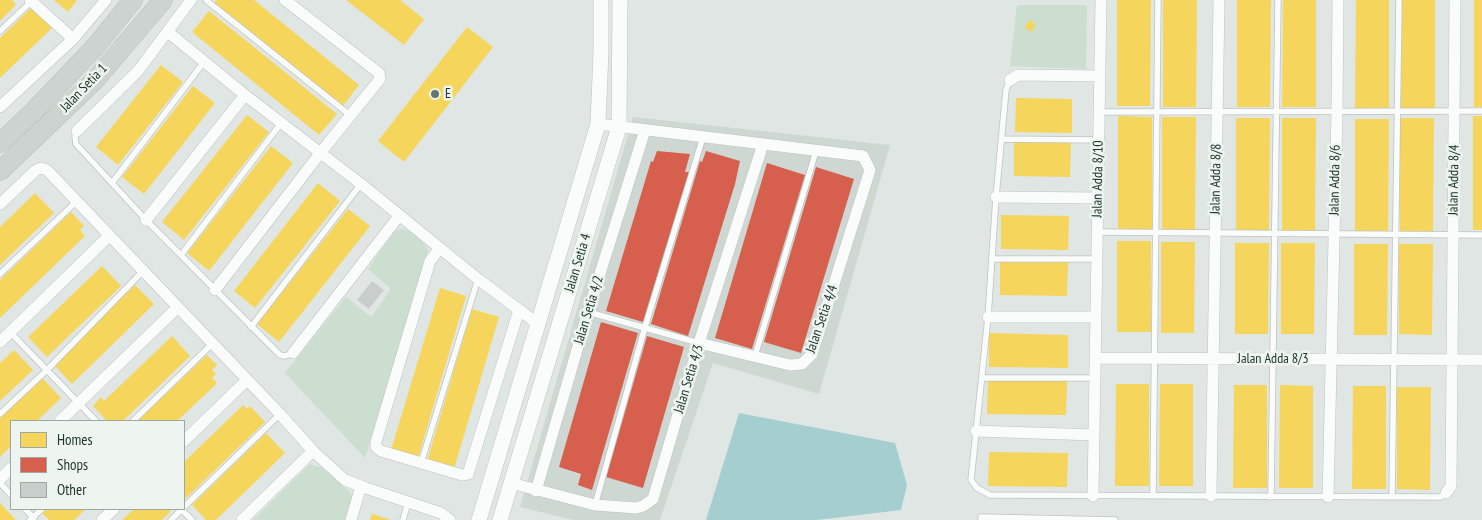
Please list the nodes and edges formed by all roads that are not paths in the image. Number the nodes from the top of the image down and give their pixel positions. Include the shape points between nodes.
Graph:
1 (32, 0) edge
2 (106, 0) edge
3 (133, 0) edge
4 (157, 0) edge
5 (162, 0) edge
6 (191, 0) edge
7 (206, 0) edge
8 (285, 0) edge
9 (601, 0) edge
10 (620, 0) edge
11 (1101, 0) edge
12 (1158, 0) edge
13 (1219, 0) edge
14 (1278, 0) edge
15 (1338, 0) edge
16 (1399, 0) edge
17 (1455, 0) edge
18 (147, 19) junction
19 (0, 31) edge
20 (168, 32) junction
21 (73, 39) junction
22 (204, 62) junction
23 (1100, 76) junction
24 (1010, 80) joint
25 (244, 95) junction
26 (0, 107) edge
27 (1277, 111) junction
28 (1337, 111) junction
29 (1397, 111) junction
30 (1455, 111) junction
31 (1482, 111) edge
32 (1099, 112) junction
33 (1157, 112) junction
34 (1217, 112) junction
35 (351, 116) junction
36 (282, 122) junction
37 (598, 124) junction
38 (619, 127) junction
39 (645, 130) junction
40 (77, 131) joint
41 (703, 137) junction
42 (1002, 139) junction
43 (1098, 140) junction
44 (0, 143) edge
45 (762, 144) junction
46 (816, 151) junction
47 (321, 152) junction
48 (0, 171) edge
49 (112, 183) junction
50 (361, 184) junction
51 (996, 197) junction
52 (1098, 198) junction
53 (77, 201) junction
54 (0, 204) edge
55 (400, 216) junction
56 (146, 220) junction
57 (1097, 232) junction
58 (1156, 232) junction
59 (1215, 232) junction
60 (1275, 233) junction
61 (1334, 233) junction
62 (1395, 233) junction
63 (1453, 235) junction
64 (1482, 235) edge
65 (109, 236) junction
66 (439, 249) junction
67 (181, 255) junction
68 (992, 259) junction
69 (1097, 259) junction
70 (144, 270) junction
71 (0, 274) edge
72 (478, 279) junction
73 (215, 290) junction
74 (178, 307) junction
75 (519, 310) junction
76 (588, 312) junction
77 (988, 317) junction
78 (1096, 317) junction
79 (538, 324) junction
80 (251, 327) junction
81 (645, 327) junction
82 (3, 337) edge
83 (699, 343) junction
84 (212, 344) junction
85 (294, 353) joint
86 (755, 356) junction
87 (1095, 358) junction
88 (1155, 359) junction
89 (1213, 359) junction
90 (1273, 359) junction
91 (1331, 359) junction
92 (1394, 359) junction
93 (1452, 360) junction
94 (1482, 360) edge
95 (47, 370) junction
96 (982, 378) junction
97 (1095, 378) junction
98 (247, 380) junction
99 (79, 403) junction
100 (0, 414) edge
101 (280, 414) junction
102 (61, 420) edge
103 (95, 420) edge
104 (134, 420) edge
105 (976, 431) junction
106 (1094, 435) junction
107 (185, 440) edge
108 (313, 451) junction
109 (421, 463) junction
110 (10, 469) edge
111 (0, 479) edge
112 (511, 483) junction
113 (0, 484) edge
114 (361, 486) junction
115 (536, 491) junction
116 (1446, 493) joint
117 (10, 494) edge
118 (1154, 495) junction
119 (1093, 496) junction
120 (1211, 496) junction
121 (1392, 496) junction
122 (1271, 497) junction
123 (1328, 497) junction
124 (408, 502) junction
125 (595, 505) junction
126 (185, 506) edge
127 (113, 510) edge
128 (181, 510) edge
129 (183, 510) edge
130 (449, 519) edge
131 (102, 520) edge
132 (171, 520) edge
133 (192, 520) edge
134 (242, 520) edge
135 (351, 520) edge
136 (403, 520) edge
137 (480, 520) edge
138 (500, 520) edge
139 (981, 520) edge
140 (1115, 520) edge

1 - 19 lane
1 - 21 street
2 - 21 street
3 - 44 main road, Jalan Setia 1 via 95,47
4 - 18 main road
5 - 18 main road, Jalan Setia 1
6 - 20 street
7 - 35 lane
8 - 35 street via 379,74 380,79
9 - 37 street, Jalan Setia 4
10 - 38 street, Jalan Setia 4
11 - 23 street, Jalan Adda 8/10
12 - 33 lane
13 - 34 street, Jalan Adda 8/8
14 - 27 lane
15 - 28 street, Jalan Adda 8/6
16 - 29 lane
17 - 30 street, Jalan Adda 8/4
18 - 48 main road, Jalan Setia 1 via 95,80
20 - 22 street
20 - 40 street via 138,71
21 - 26 street
22 - 25 street
22 - 49 lane
23 - 24 street via 1018,75
23 - 32 street, Jalan Adda 8/10
24 - 42 lane via 1006,90
25 - 36 street
25 - 56 street
27 - 28 lane
27 - 34 lane
27 - 60 lane
28 - 29 lane
28 - 61 street, Jalan Adda 8/6
29 - 30 lane
29 - 62 lane
30 - 31 lane
30 - 63 street, Jalan Adda 8/4
32 - 33 lane
32 - 43 street, Jalan Adda 8/10
33 - 34 lane
33 - 58 lane
34 - 59 street, Jalan Adda 8/8
35 - 47 street
36 - 47 street
36 - 67 lane
37 - 38 street
37 - 79 street, Jalan Setia 4
38 - 39 street
38 - 112 street, Jalan Setia 4
39 - 41 street
39 - 76 street, Jalan Setia 4/2
40 - 49 lane via 76,144
41 - 45 street
41 - 81 lane
42 - 43 lane
42 - 51 lane
43 - 52 street, Jalan Adda 8/10
45 - 46 street
45 - 83 street, Jalan Setia 4/3
46 - 86 lane
46 - 86 street, Jalan Setia 4/4 via 863,156 870,170 812,354 802,364 790,365
47 - 50 street
47 - 73 street
49 - 56 lane
50 - 55 street
50 - 80 lane
51 - 52 street
51 - 68 lane
52 - 57 street, Jalan Adda 8/10
53 - 54 street via 47,170 41,168
53 - 65 street
53 - 71 lane
55 - 66 street
55 - 85 street
56 - 67 lane
57 - 58 lane
57 - 69 street, Jalan Adda 8/10
58 - 59 lane
58 - 88 lane
59 - 60 lane
59 - 89 street, Jalan Adda 8/8
60 - 61 lane
60 - 90 lane
61 - 62 lane
61 - 91 street, Jalan Adda 8/6
62 - 63 lane
62 - 92 lane
63 - 64 lane
63 - 93 street, Jalan Adda 8/4
65 - 70 street
65 - 82 street
66 - 72 street
66 - 109 street via 430,262 376,442 381,451
67 - 73 lane
68 - 69 lane
68 - 77 lane
69 - 78 street, Jalan Adda 8/10
70 - 74 street
70 - 95 lane
72 - 75 street
72 - 109 lane
73 - 80 lane
74 - 84 street
74 - 99 street
75 - 79 street
75 - 109 street via 468,474
76 - 81 lane
76 - 115 street, Jalan Setia 4/2
77 - 78 street
77 - 96 lane
78 - 87 street, Jalan Adda 8/10
79 - 137 street, Jalan Setia 4
80 - 85 lane via 280,355
81 - 83 lane
81 - 125 lane
82 - 95 lane
83 - 86 street, Jalan Setia 4/4
83 - 125 street, Jalan Setia 4/3 via 653,499 636,508
84 - 98 street
84 - 104 lane
87 - 88 street, Jalan Adda 8/3
87 - 97 street, Jalan Adda 8/10
88 - 89 street, Jalan Adda 8/3
88 - 118 lane
89 - 90 street, Jalan Adda 8/3
89 - 120 street, Jalan Adda 8/8
90 - 91 street, Jalan Adda 8/3
90 - 122 lane
91 - 92 street, Jalan Adda 8/3
91 - 123 street, Jalan Adda 8/6
92 - 93 street, Jalan Adda 8/3
92 - 121 lane
93 - 94 street, Jalan Adda 8/3
93 - 116 street, Jalan Adda 8/4 via 1451,486
95 - 99 lane
95 - 100 lane
96 - 97 lane
96 - 105 lane
97 - 106 street, Jalan Adda 8/10
98 - 101 street
98 - 107 street
99 - 102 street
99 - 103 lane
101 - 108 street
101 - 126 lane
105 - 106 street
105 - 119 lane via 971,480 977,488 990,495
106 - 119 street, Jalan Adda 8/10
108 - 114 street via 345,480
108 - 134 street
110 - 111 street
112 - 115 street, Jalan Setia 4/3
112 - 138 street, Jalan Setia 4
113 - 117 lane
114 - 124 street
114 - 135 street
115 - 125 street, Jalan Setia 4/3
116 - 121 lane via 1441,497
118 - 119 lane
118 - 120 lane
120 - 122 lane
121 - 123 lane
122 - 123 lane
124 - 130 street
124 - 136 lane
127 - 131 street
128 - 132 lane
129 - 133 lane
139 - 140 lane via 981,517

